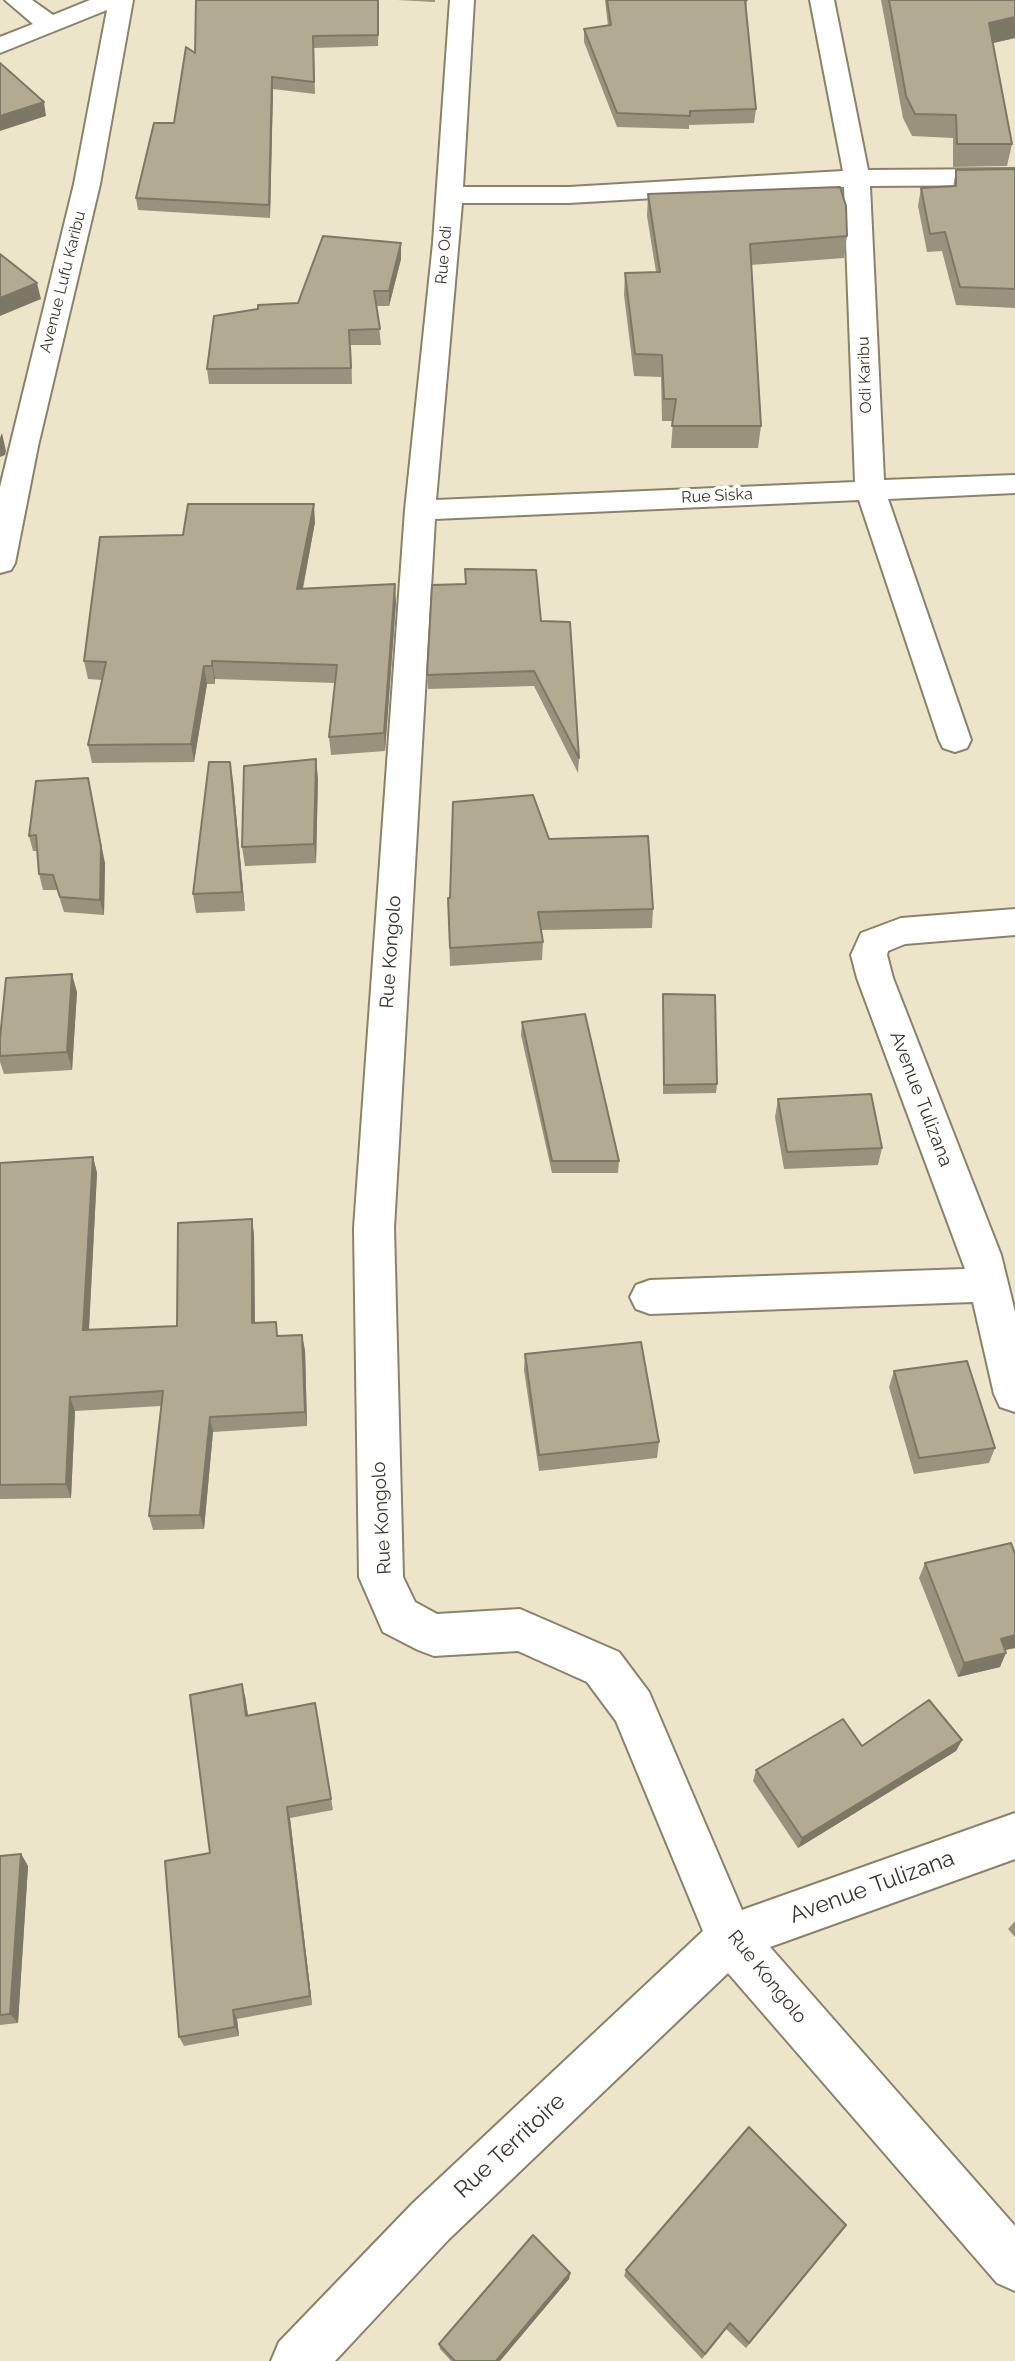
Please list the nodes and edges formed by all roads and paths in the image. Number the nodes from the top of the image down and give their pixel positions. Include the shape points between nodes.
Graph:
1 (17, 0) edge
2 (110, 0) edge
3 (121, 0) edge
4 (462, 0) edge
5 (822, 0) edge
6 (50, 25) junction
7 (0, 46) edge
8 (1015, 177) edge
9 (857, 178) junction
10 (449, 195) junction
11 (0, 425) edge
12 (23, 446) junction
13 (1015, 484) edge
14 (870, 489) junction
15 (420, 510) junction
16 (0, 563) edge
17 (954, 740) dead end
18 (1015, 922) edge
19 (989, 1285) junction
20 (650, 1297) dead end
21 (1015, 1394) edge
22 (1015, 1836) edge
23 (730, 1938) junction
24 (1015, 2264) edge
25 (298, 2361) edge

1 - 6 street
2 - 6 street
3 - 12 street, Avenue Lufu Karibu via 88,184
4 - 10 street, Rue Odi
5 - 9 street, Odi Karibu
6 - 7 street
8 - 9 street
9 - 10 street via 569,195
9 - 14 street, Odi Karibu
10 - 15 street, Rue Odi
11 - 12 street
12 - 16 street, Avenue Lufu Karibu
13 - 14 street, Rue Siska
14 - 15 street, Rue Siska
14 - 17 street, Odi Karibu
15 - 23 street, Rue Kongolo via 374,1228 381,1577 399,1617 434,1635 520,1630 603,1667 633,1707
18 - 19 street, Avenue Tulizana via 901,930 874,942 869,955
19 - 20 street
19 - 21 street, Avenue Tulizana
22 - 23 street, Avenue Tulizana
23 - 24 street, Rue Kongolo
23 - 25 street, Rue Territoire via 431,2221

